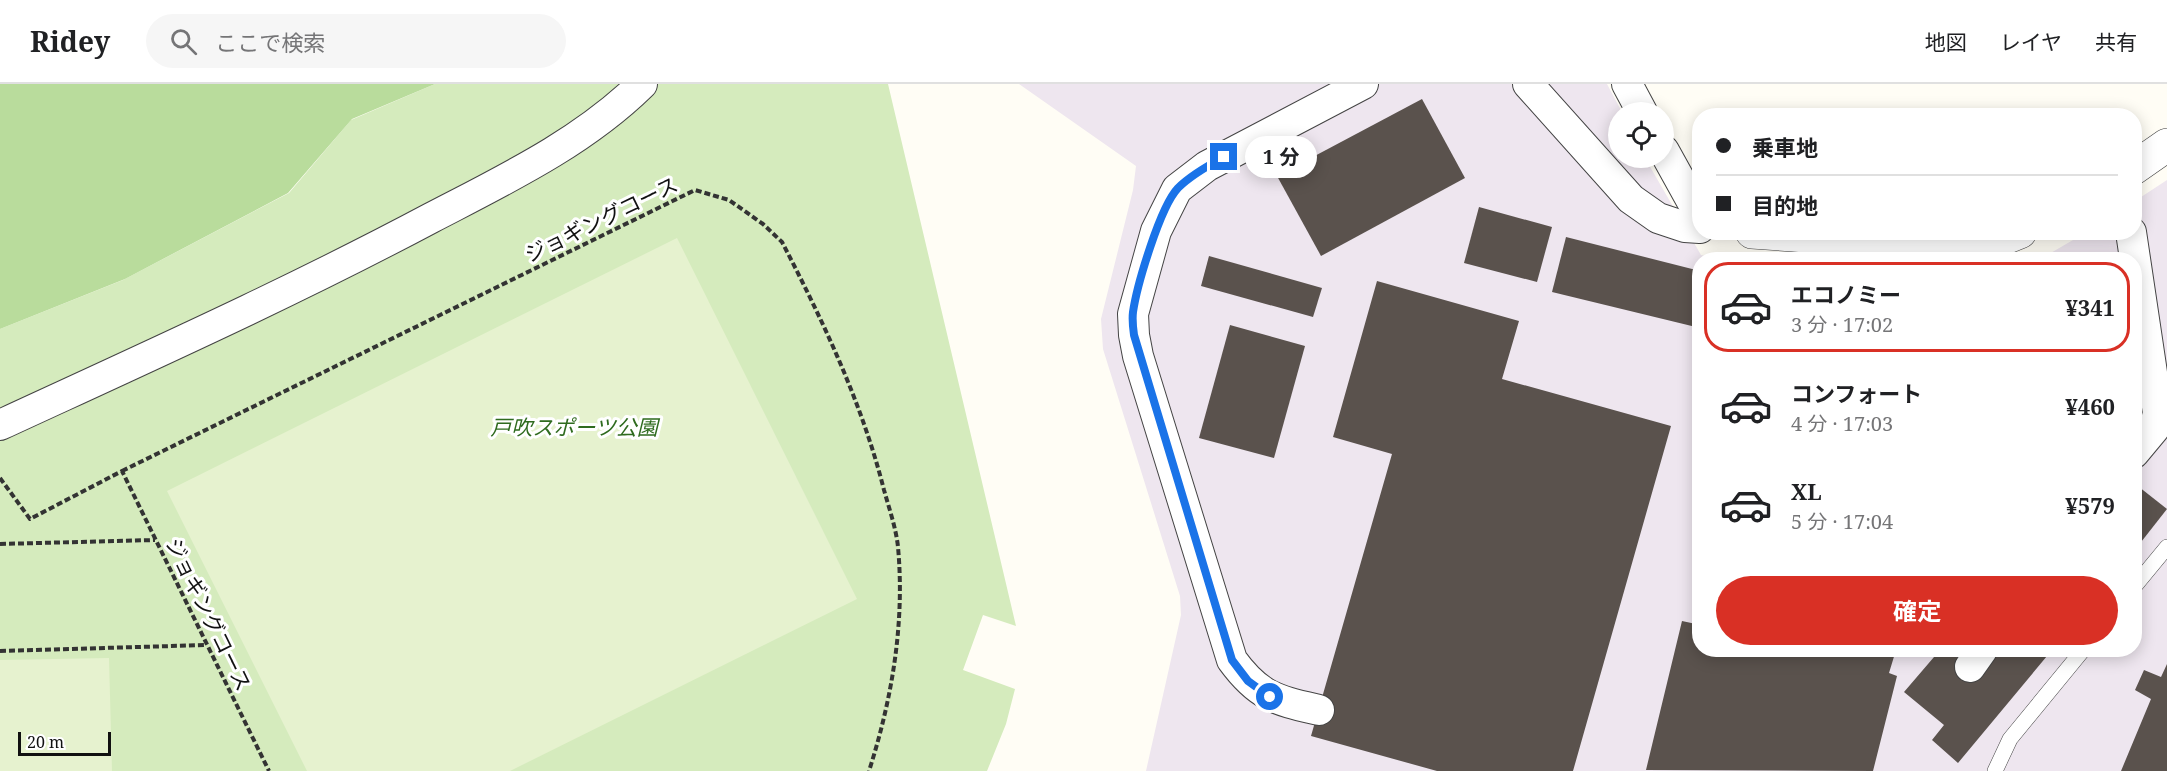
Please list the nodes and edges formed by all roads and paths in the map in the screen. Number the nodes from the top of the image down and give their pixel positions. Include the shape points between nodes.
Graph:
1 (642, 84) edge
2 (1363, 84) edge
3 (1528, 84) edge
4 (1627, 84) edge
5 (1637, 102) edge
6 (2167, 145) edge
7 (2142, 162) edge
8 (1673, 168) edge
9 (1692, 202) edge
10 (1692, 227) edge
11 (1860, 240) edge
12 (2000, 240) edge
13 (2142, 306) edge
14 (0, 425) edge
15 (2142, 443) edge
16 (122, 471) junction
17 (0, 478) edge
18 (156, 540) junction
19 (0, 544) edge
20 (2167, 547) edge
21 (2142, 577) edge
22 (207, 645) junction
23 (0, 651) edge
24 (2078, 657) edge
25 (1319, 710) dead end
26 (268, 771) edge
27 (869, 771) edge
28 (1995, 771) edge

1 - 14 street via 621,105 566,144 452,207 345,263
2 - 25 street via 1207,166 1177,189 1156,231 1133,314 1138,356 1232,660 1248,681 1270,697
3 - 10 street via 1631,199 1658,218
4 - 5 street
6 - 7 street
8 - 9 street
11 - 12 street via 1955,247
13 - 15 street via 2158,413 2154,429
16 - 17 path, ジョギングコース via 30,519
16 - 18 path, ジョギングコース
16 - 27 path, ジョギングコース via 695,190 729,200 763,224 788,253 861,412 887,500 898,545 899,628 883,729
18 - 19 path
18 - 22 path, ジョギングコース
20 - 21 lane
22 - 23 path
22 - 26 path, ジョギングコース
24 - 28 lane via 2010,739

